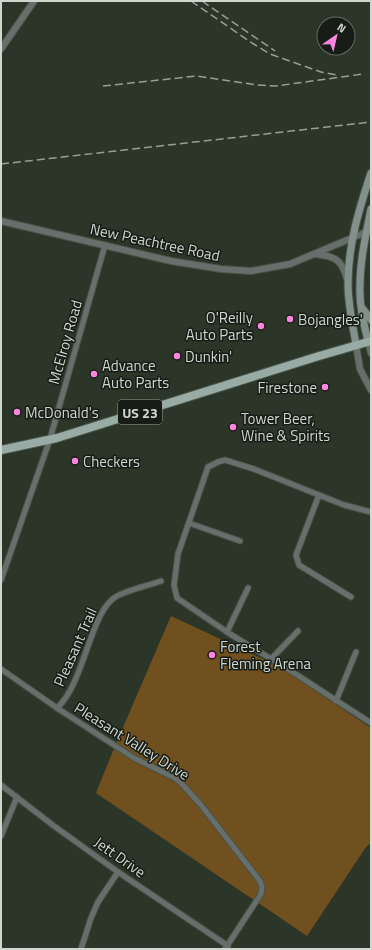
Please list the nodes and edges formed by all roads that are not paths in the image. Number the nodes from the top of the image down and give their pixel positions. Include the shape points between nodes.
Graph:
1 (34, 1) edge
2 (1, 49) edge
3 (371, 173) edge
4 (371, 209) edge
5 (1, 221) edge
6 (369, 231) edge
7 (353, 238) junction
8 (105, 245) junction
9 (313, 254) junction
10 (348, 285) junction
11 (361, 307) junction
12 (371, 320) edge
13 (370, 341) edge
14 (356, 345) junction
15 (371, 353) edge
16 (371, 390) edge
17 (50, 440) junction
18 (1, 450) edge
19 (319, 495) junction
20 (371, 512) edge
21 (189, 523) junction
22 (240, 541) dead end
23 (1, 580) edge
24 (161, 581) dead end
25 (248, 588) dead end
26 (351, 597) dead end
27 (298, 631) dead end
28 (227, 632) junction
29 (356, 652) dead end
30 (271, 659) junction
31 (1, 669) edge
32 (336, 701) junction
33 (57, 708) junction
34 (371, 723) edge
35 (1, 785) edge
36 (17, 797) junction
37 (1, 836) edge
38 (118, 872) junction
39 (226, 947) edge
40 (82, 949) edge

1 - 2 street
3 - 7 main road via 356,217
4 - 6 main road
5 - 8 street, New Peachtree Road
6 - 7 street, New Peachtree Road
6 - 11 main road via 363,247
7 - 9 street, New Peachtree Road
7 - 10 main road
8 - 9 street, New Peachtree Road via 201,266 251,271 290,264
8 - 17 street, McElroy Road
9 - 10 street via 328,256 344,266
10 - 14 main road
11 - 12 main road
11 - 13 main road
13 - 14 main road, US 23
13 - 15 street
14 - 16 street via 360,369
14 - 17 main road, US 23
17 - 18 main road, US 23
17 - 23 street, McElroy Road
19 - 20 street
19 - 21 street via 225,460 208,468
19 - 26 street via 296,554 299,565
21 - 22 street
21 - 28 street via 178,554 174,585 177,598
24 - 33 street, Pleasant Trail via 116,596 103,610 78,676 68,695
25 - 28 street
27 - 30 street
28 - 30 street
29 - 32 street
30 - 32 street
31 - 33 street, Pleasant Valley Drive
32 - 34 street
33 - 39 street, Pleasant Valley Drive via 134,758 180,782 260,881 261,894
35 - 36 street, Jett Drive
36 - 37 street
36 - 38 street, Jett Drive
38 - 39 street, Jett Drive
38 - 40 street via 98,902

